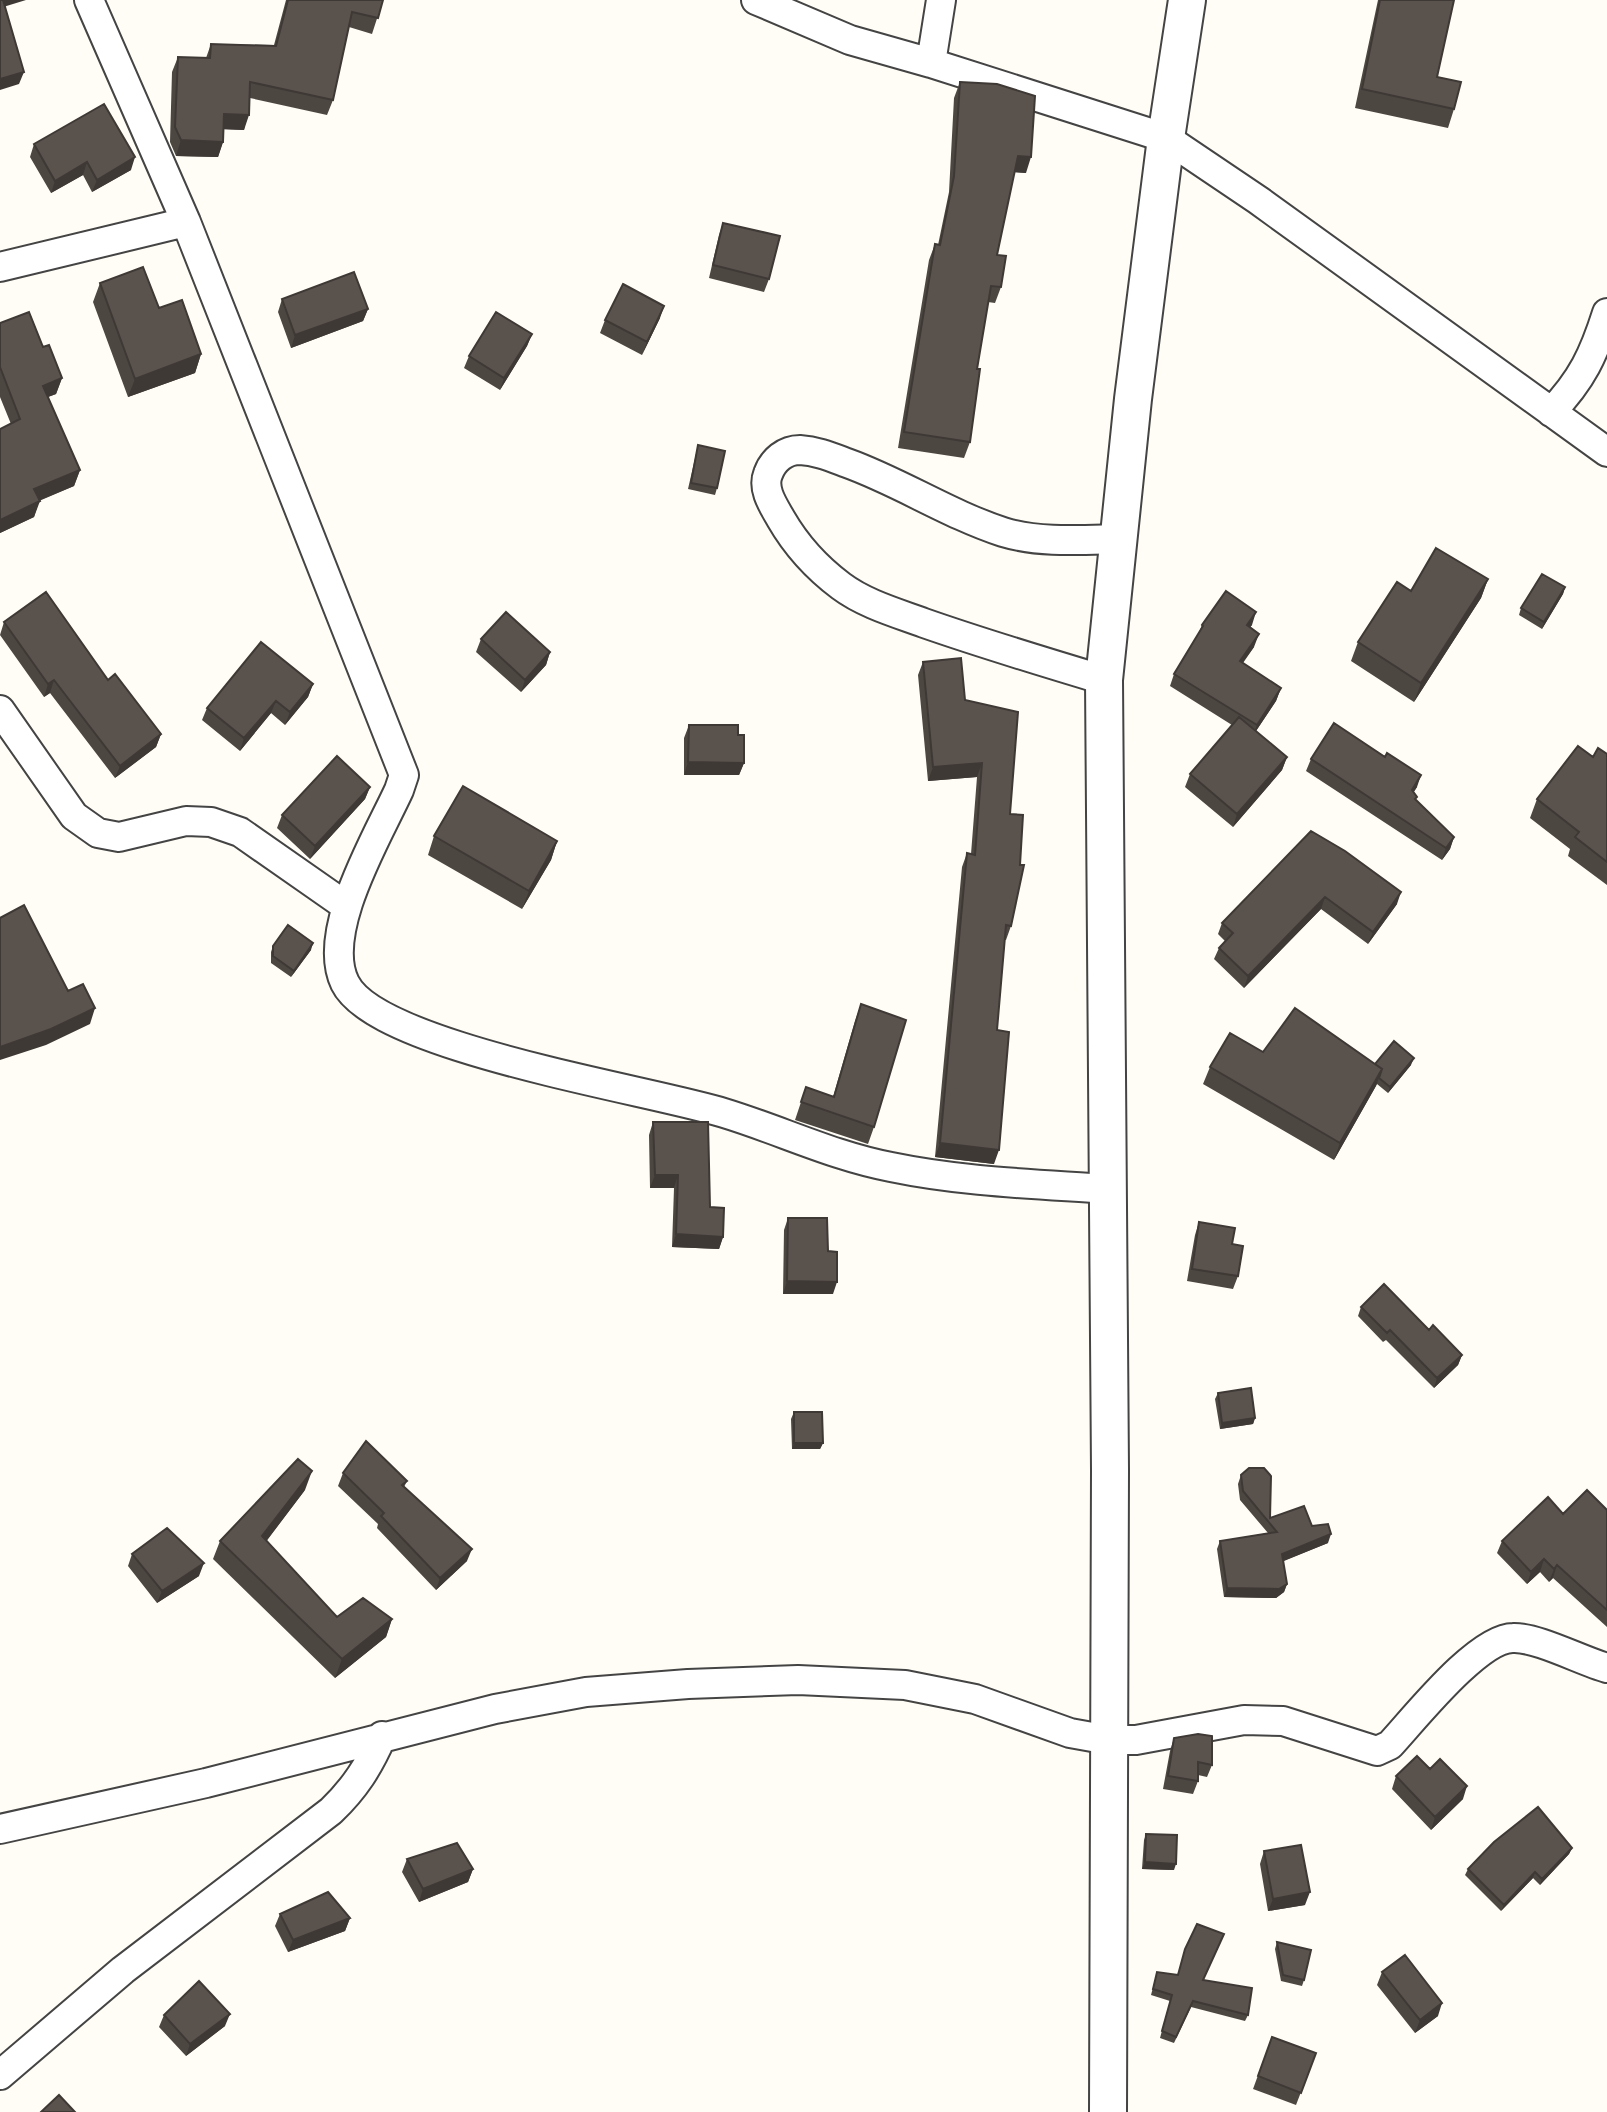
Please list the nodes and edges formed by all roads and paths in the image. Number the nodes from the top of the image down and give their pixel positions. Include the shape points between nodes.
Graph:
1 (89, 0) edge
2 (756, 0) edge
3 (941, 0) edge
4 (1187, 0) edge
5 (931, 63) junction
6 (1166, 138) junction
7 (186, 222) junction
8 (0, 267) edge
9 (1607, 313) edge
10 (1551, 412) junction
11 (1607, 452) edge
12 (1117, 539) junction
13 (1104, 680) junction
14 (0, 710) edge
15 (346, 906) junction
16 (1108, 1189) junction
17 (1607, 1668) edge
18 (382, 1736) junction
19 (1109, 1740) junction
20 (0, 1829) edge
21 (0, 2075) edge
22 (1108, 2112) edge

1 - 7 street
2 - 5 street via 850,40
3 - 5 street
4 - 6 street
5 - 6 street
6 - 10 street
6 - 12 street
7 - 8 street
7 - 15 street via 404,775
9 - 10 street via 1582,376
10 - 11 street
12 - 13 street
12 - 13 street via 1034,538 1003,532 818,453 782,454 766,479 769,498 790,536 843,588 928,625
13 - 16 street
14 - 15 street via 74,816 98,833 119,837 186,821 211,822 240,832
15 - 16 street via 337,955 346,985 369,1008 441,1041 721,1112 888,1167 993,1182
16 - 19 street
17 - 19 street via 1530,1639 1499,1640 1470,1660 1390,1745 1377,1751 1283,1721 1244,1720
18 - 19 street via 586,1692 798,1680 933,1690
18 - 20 street via 206,1783
18 - 21 street via 354,1789 331,1811 123,1970
19 - 22 street

